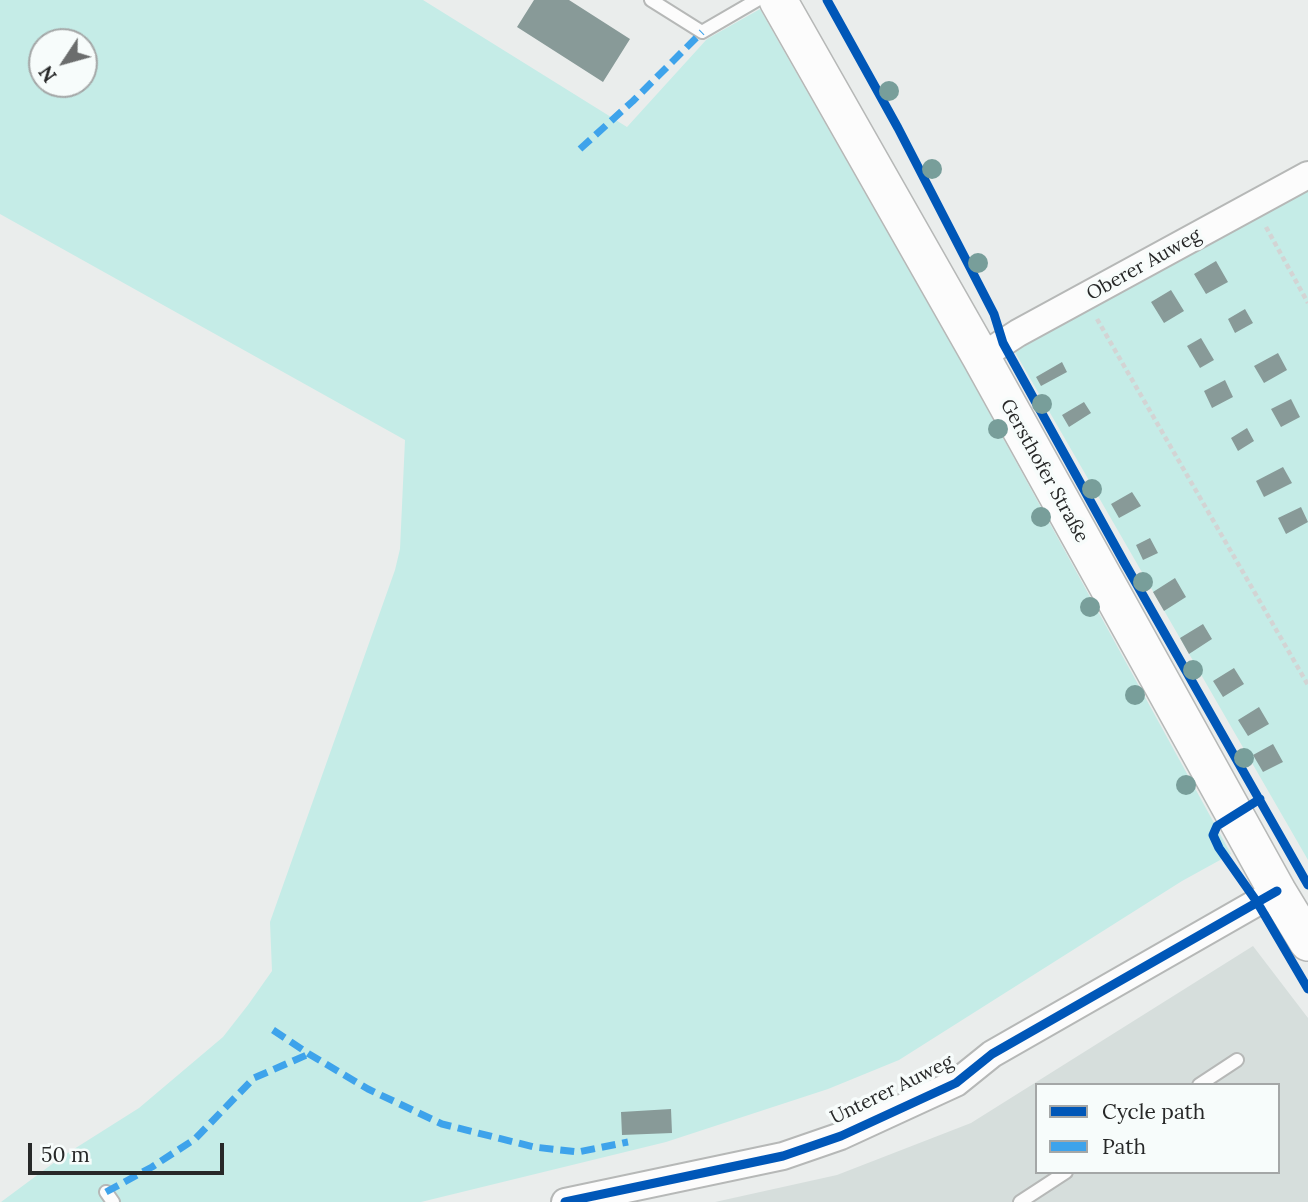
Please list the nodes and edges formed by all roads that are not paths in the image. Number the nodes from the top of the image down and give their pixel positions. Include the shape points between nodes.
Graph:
1 (650, 0) edge
2 (757, 0) edge
3 (778, 0) edge
4 (1308, 175) edge
5 (981, 357) junction
6 (1277, 891) junction
7 (1308, 942) edge
8 (1237, 1060) dead end
9 (1202, 1083) edge
10 (1063, 1174) edge
11 (565, 1202) edge
12 (1020, 1202) edge

1 - 2 lane via 702,32
3 - 5 main road, Gersthofer Straße
4 - 5 street, Oberer Auweg
5 - 6 main road, Gersthofer Straße
6 - 7 main road, Gersthofer Straße
6 - 11 street, Unterer Auweg via 992,1054 956,1083 841,1136 783,1156
8 - 9 lane
10 - 12 lane

